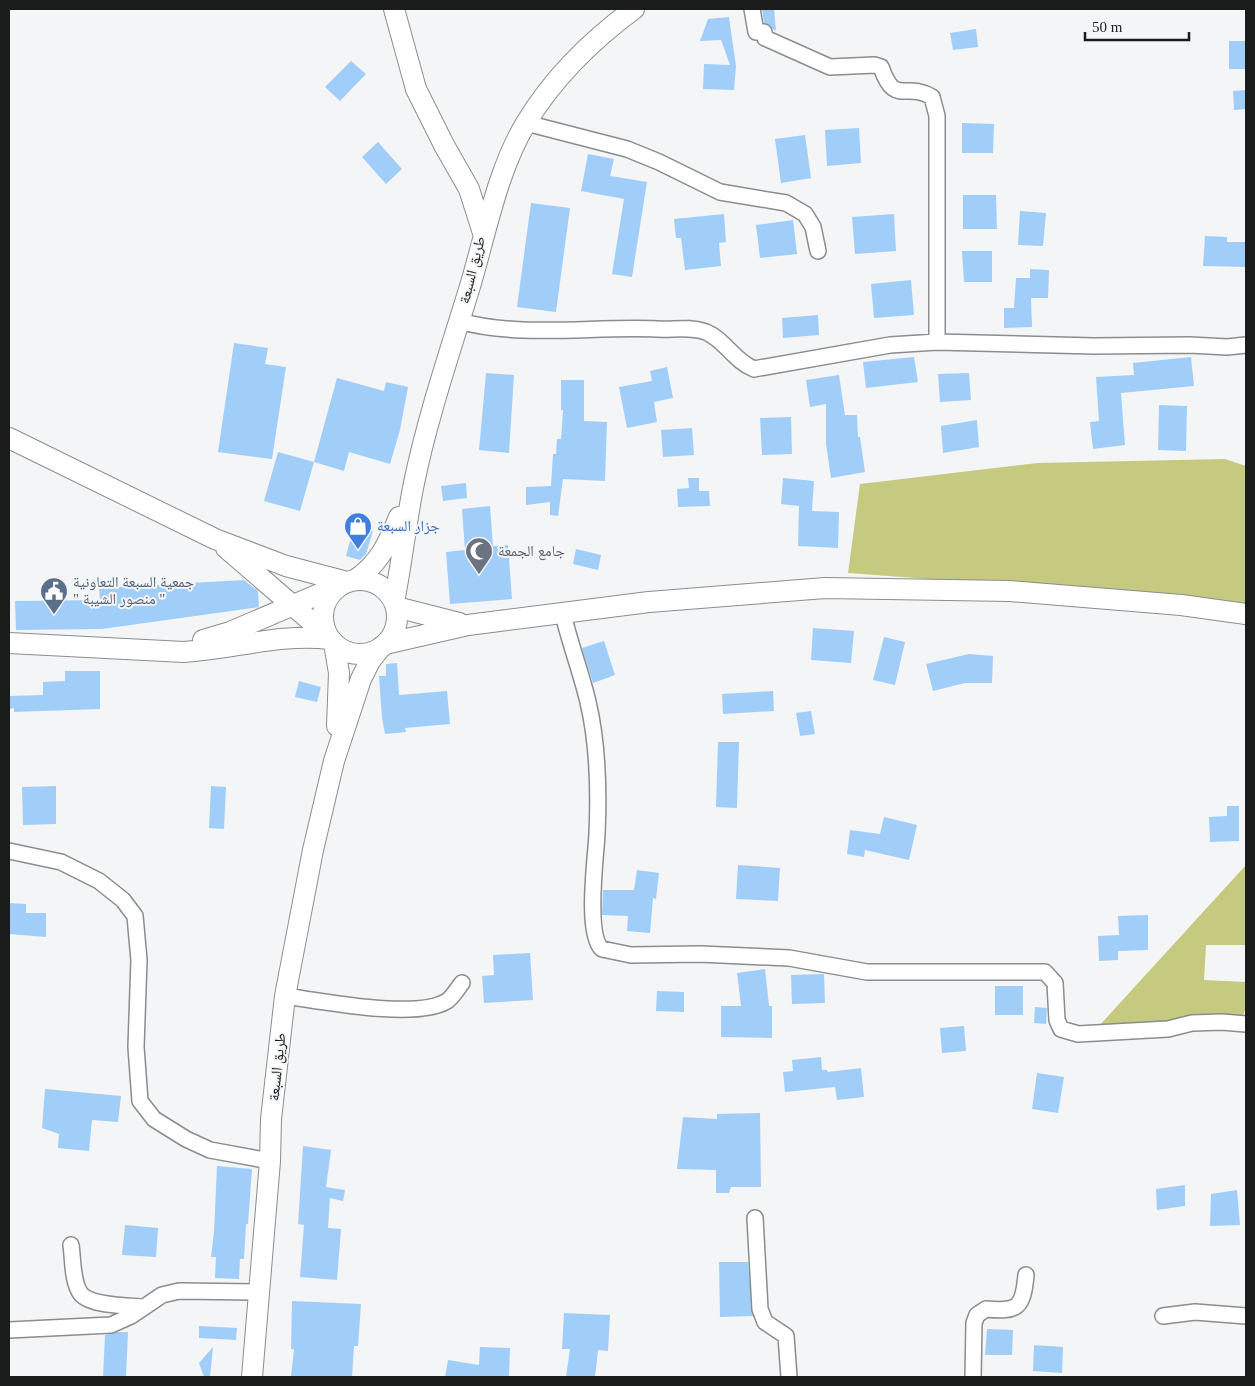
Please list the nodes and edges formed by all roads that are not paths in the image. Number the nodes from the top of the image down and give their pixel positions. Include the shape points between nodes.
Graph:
1 (394, 9) edge
2 (634, 9) edge
3 (752, 9) edge
4 (526, 123) junction
5 (484, 233) junction
6 (818, 251) dead end
7 (459, 321) junction
8 (937, 342) junction
9 (1246, 345) edge
10 (9, 438) edge
11 (414, 484) junction
12 (215, 539) junction
13 (348, 582) junction
14 (395, 604) junction
15 (292, 605) junction
16 (563, 614) junction
17 (1246, 614) edge
18 (468, 625) junction
19 (330, 639) junction
20 (9, 643) edge
21 (383, 646) junction
22 (164, 652) junction
23 (334, 761) junction
24 (9, 851) edge
25 (462, 984) dead end
26 (285, 996) junction
27 (1246, 1024) edge
28 (270, 1161) junction
29 (754, 1218) dead end
30 (71, 1245) dead end
31 (1026, 1275) dead end
32 (260, 1292) junction
33 (144, 1307) junction
34 (1163, 1316) dead end
35 (1246, 1316) edge
36 (9, 1330) edge
37 (252, 1377) edge
38 (788, 1377) edge
39 (973, 1377) edge

1 - 5 street, طريق السبعة via 416,89 469,189
2 - 4 street via 575,60
3 - 8 street via 756,32 764,32 765,38 830,67 881,67 888,86 894,90 918,91 932,98 937,116
4 - 5 street via 514,147
4 - 6 street via 627,149 720,192 786,202 805,214 814,227
5 - 7 street, طريق السبعة
7 - 8 street via 481,328 509,330 612,327 695,330 717,338 742,364 754,369 890,345
7 - 11 street, طريق السبعة
8 - 9 street
10 - 12 street
11 - 13 street, طريق السبعة via 378,561
11 - 14 street, طريق السبعة
12 - 13 street via 286,566
12 - 15 street
13 - 14 street via 367,581 378,585
13 - 15 street
13 - 19 street via 331,594 324,606 323,621
14 - 18 street via 432,618
14 - 21 street via 394,631
15 - 19 street
15 - 22 street via 230,632
16 - 17 street via 649,602 825,588 1009,591 1181,605
16 - 18 street
16 - 27 street via 588,702 595,743 597,834 592,905 597,943 602,949 631,955 789,958 866,972 1044,972 1055,983 1057,1020 1061,1029 1078,1034 1168,1029 1192,1023
18 - 21 street
19 - 21 street via 344,650 357,654 370,653
19 - 22 street via 284,637 211,650
19 - 23 street via 338,668
20 - 22 street
21 - 23 street via 361,679
23 - 26 street, طريق السبعة
24 - 28 street via 61,862 99,881 123,900 134,916 140,960 136,1047 140,1101 154,1119 210,1150
25 - 26 street via 448,1000 414,1010
26 - 28 street, طريق السبعة via 272,1110
28 - 32 street, طريق السبعة
29 - 38 street via 760,1309 765,1322 786,1336
30 - 33 street via 81,1294 93,1302
31 - 39 street via 1019,1304 1010,1311 986,1309 977,1315
32 - 33 street via 179,1291 162,1295
32 - 37 street, طريق السبعة
33 - 36 street via 111,1325
34 - 35 street via 1195,1312

